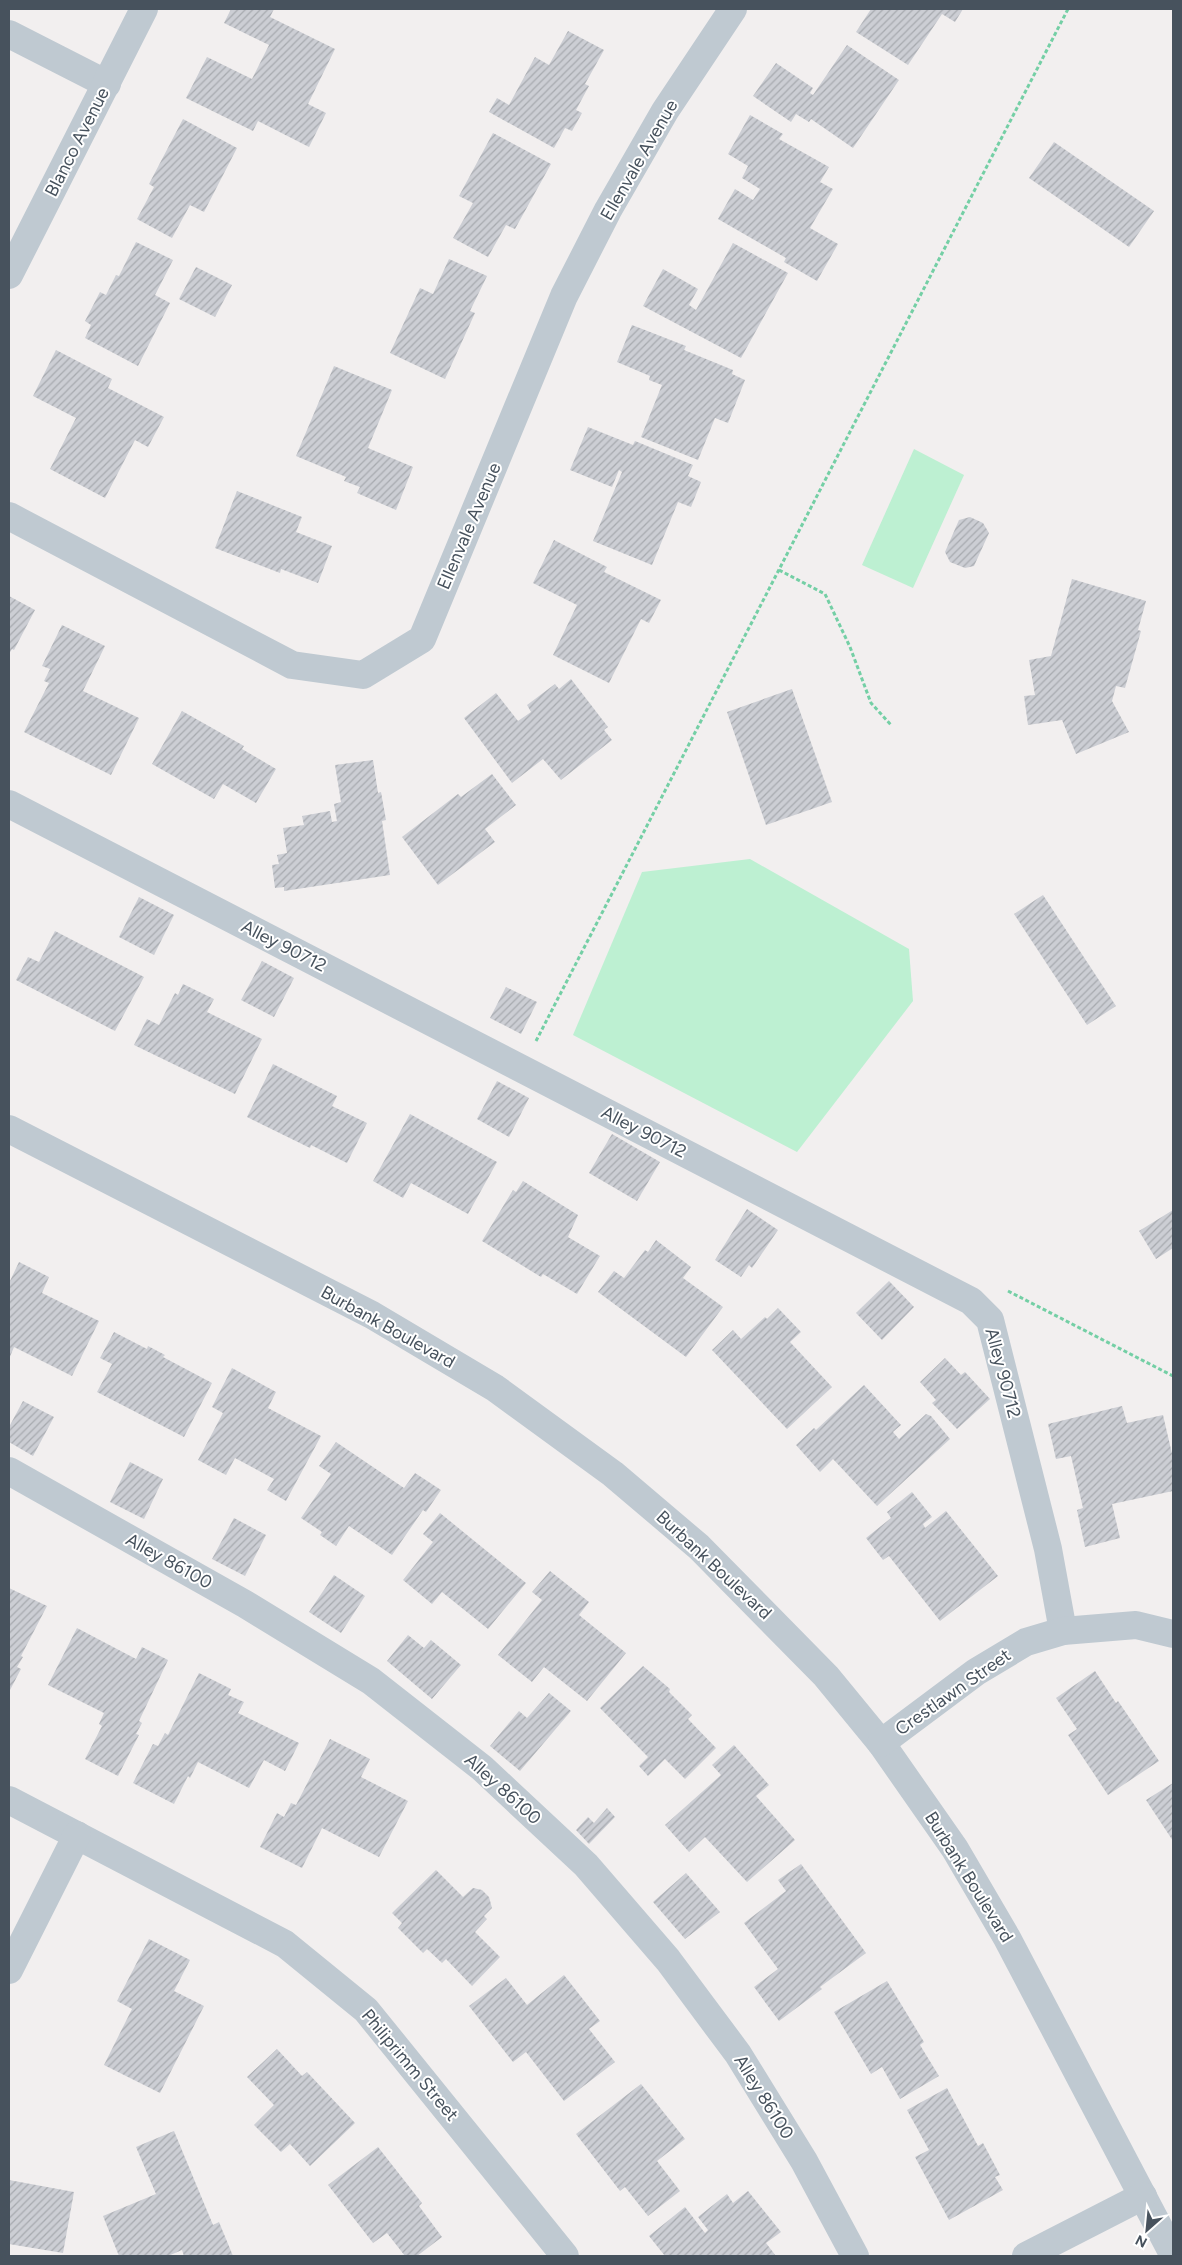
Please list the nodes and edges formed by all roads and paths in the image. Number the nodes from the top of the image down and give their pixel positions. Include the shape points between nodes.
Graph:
1 (144, 9) edge
2 (733, 9) edge
3 (1068, 9) edge
4 (9, 34) edge
5 (107, 84) junction
6 (9, 275) edge
7 (9, 516) edge
8 (779, 570) junction
9 (892, 726) dead end
10 (9, 804) edge
11 (538, 1045) dead end
12 (9, 1128) edge
13 (1006, 1290) dead end
14 (1173, 1376) edge
15 (9, 1471) edge
16 (1063, 1631) junction
17 (1173, 1634) edge
18 (881, 1743) junction
19 (9, 1800) edge
20 (77, 1835) junction
21 (9, 1970) edge
22 (1142, 2196) junction
23 (1173, 2254) edge
24 (565, 2256) edge
25 (855, 2256) edge
26 (1026, 2256) edge

1 - 5 street, Blanco Avenue
2 - 7 street, Ellenvale Avenue via 665,111 608,210 564,296 422,639 363,675 292,665
3 - 8 path
4 - 5 street
5 - 6 street, Blanco Avenue
8 - 9 path via 825,594 871,703
8 - 11 path via 536,1040
10 - 16 street, Alley 90712 via 971,1300 990,1320 1048,1549
12 - 18 street, Burbank Boulevard via 372,1315 495,1388 613,1474 699,1547 826,1676
13 - 14 path
15 - 25 street, Alley 86100 via 245,1604 371,1681 482,1768 586,1865 668,1960 738,2054 804,2161
16 - 17 street, Crestlawn Street via 1136,1625
16 - 18 street, Crestlawn Street via 1026,1642 976,1672
18 - 22 street, Burbank Boulevard via 955,1849 1007,1938
19 - 20 street, Philiprimm Street
20 - 21 street
20 - 24 street, Philiprimm Street via 285,1944 366,2010
22 - 23 street, Burbank Boulevard
22 - 26 street

